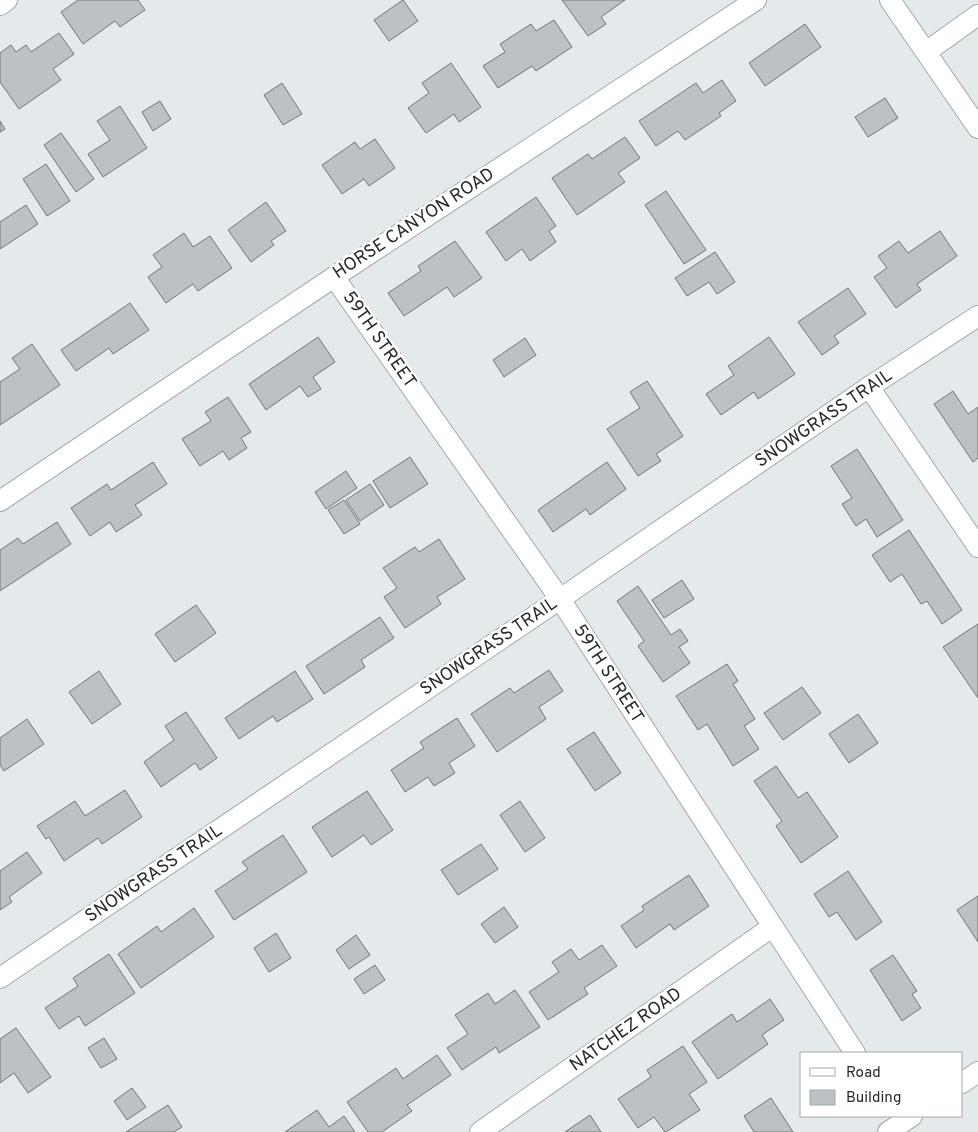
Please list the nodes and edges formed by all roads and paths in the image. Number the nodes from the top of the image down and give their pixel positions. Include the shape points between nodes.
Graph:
1 (7, 0) edge
2 (756, 0) edge
3 (890, 0) edge
4 (0, 5) edge
5 (978, 15) edge
6 (926, 52) junction
7 (978, 128) edge
8 (334, 277) junction
9 (978, 316) edge
10 (869, 387) junction
11 (0, 501) edge
12 (978, 548) edge
13 (560, 599) junction
14 (772, 927) junction
15 (0, 978) edge
16 (853, 1052) edge
17 (978, 1072) edge
18 (963, 1082) edge
19 (480, 1132) edge

1 - 4 street
2 - 8 street, HORSE CANYON ROAD
3 - 6 street
5 - 6 street
6 - 7 street
8 - 11 street, HORSE CANYON ROAD
8 - 13 street, 59TH STREET
9 - 10 street, SNOWGRASS TRAIL
10 - 12 street
10 - 13 street, SNOWGRASS TRAIL
13 - 14 street, 59TH STREET
13 - 15 street, SNOWGRASS TRAIL
14 - 16 street, 59TH STREET
14 - 19 street, NATCHEZ ROAD
17 - 18 street

